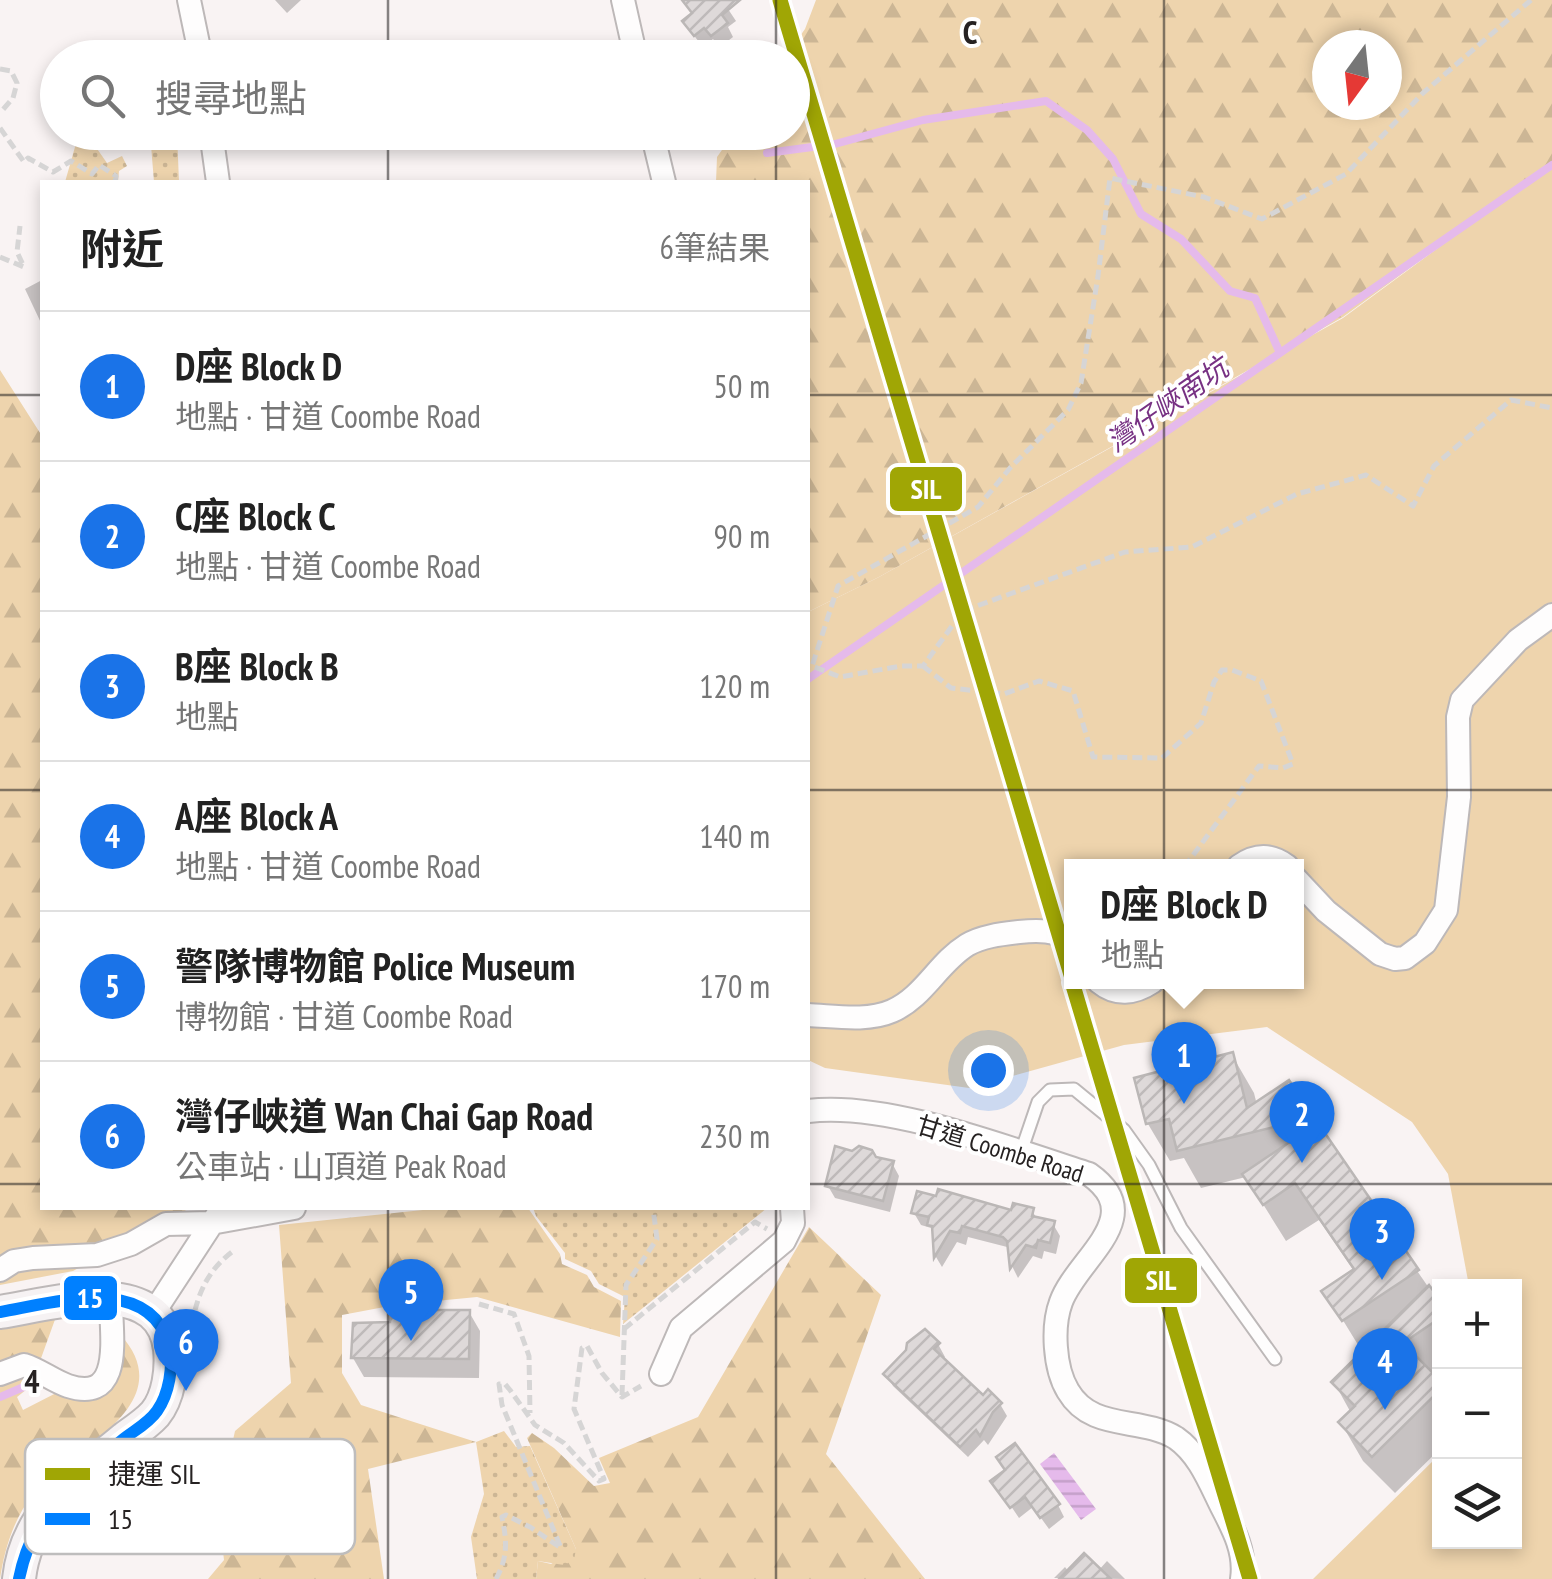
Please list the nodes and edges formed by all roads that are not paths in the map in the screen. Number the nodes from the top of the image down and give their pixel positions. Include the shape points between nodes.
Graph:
1 (188, 0) edge
2 (622, 0) edge
3 (197, 40) edge
4 (632, 40) edge
5 (214, 150) edge
6 (656, 150) edge
7 (218, 180) edge
8 (664, 180) edge
9 (1552, 615) edge
10 (1304, 889) edge
11 (1064, 937) edge
12 (810, 1016) edge
13 (810, 1111) edge
14 (1021, 1152) junction
15 (263, 1210) edge
16 (792, 1210) edge
17 (216, 1213) edge
18 (0, 1270) edge
19 (110, 1299) junction
20 (0, 1312) edge
21 (154, 1312) junction
22 (1275, 1359) dead end
23 (0, 1374) edge
24 (661, 1374) road end
25 (125, 1439) edge
26 (25, 1550) edge
27 (19, 1579) edge
28 (1242, 1579) edge

1 - 3 street
2 - 4 street
5 - 7 street
6 - 8 street
9 - 10 street via 1518,640 1462,700 1446,910 1425,943 1405,958 1385,957
11 - 12 street via 1047,931 991,936 960,950 919,993 888,1013
13 - 14 street, 甘道 Coombe Road via 872,1113
14 - 22 lane via 1038,1102 1050,1090 1074,1089 1092,1101 1138,1146 1181,1228
14 - 28 street, 甘道 Coombe Road via 1089,1174 1112,1204 1110,1231 1060,1303 1056,1330 1068,1391 1092,1415 1155,1428 1195,1457 1235,1532
15 - 17 street
16 - 24 street via 784,1241 681,1328
17 - 18 street via 166,1224 97,1255 33,1258
17 - 21 street
19 - 20 main road
19 - 21 main road
19 - 23 street via 112,1362 100,1384 70,1386 24,1365
21 - 25 main road via 162,1321 171,1373 155,1414
26 - 27 main road

